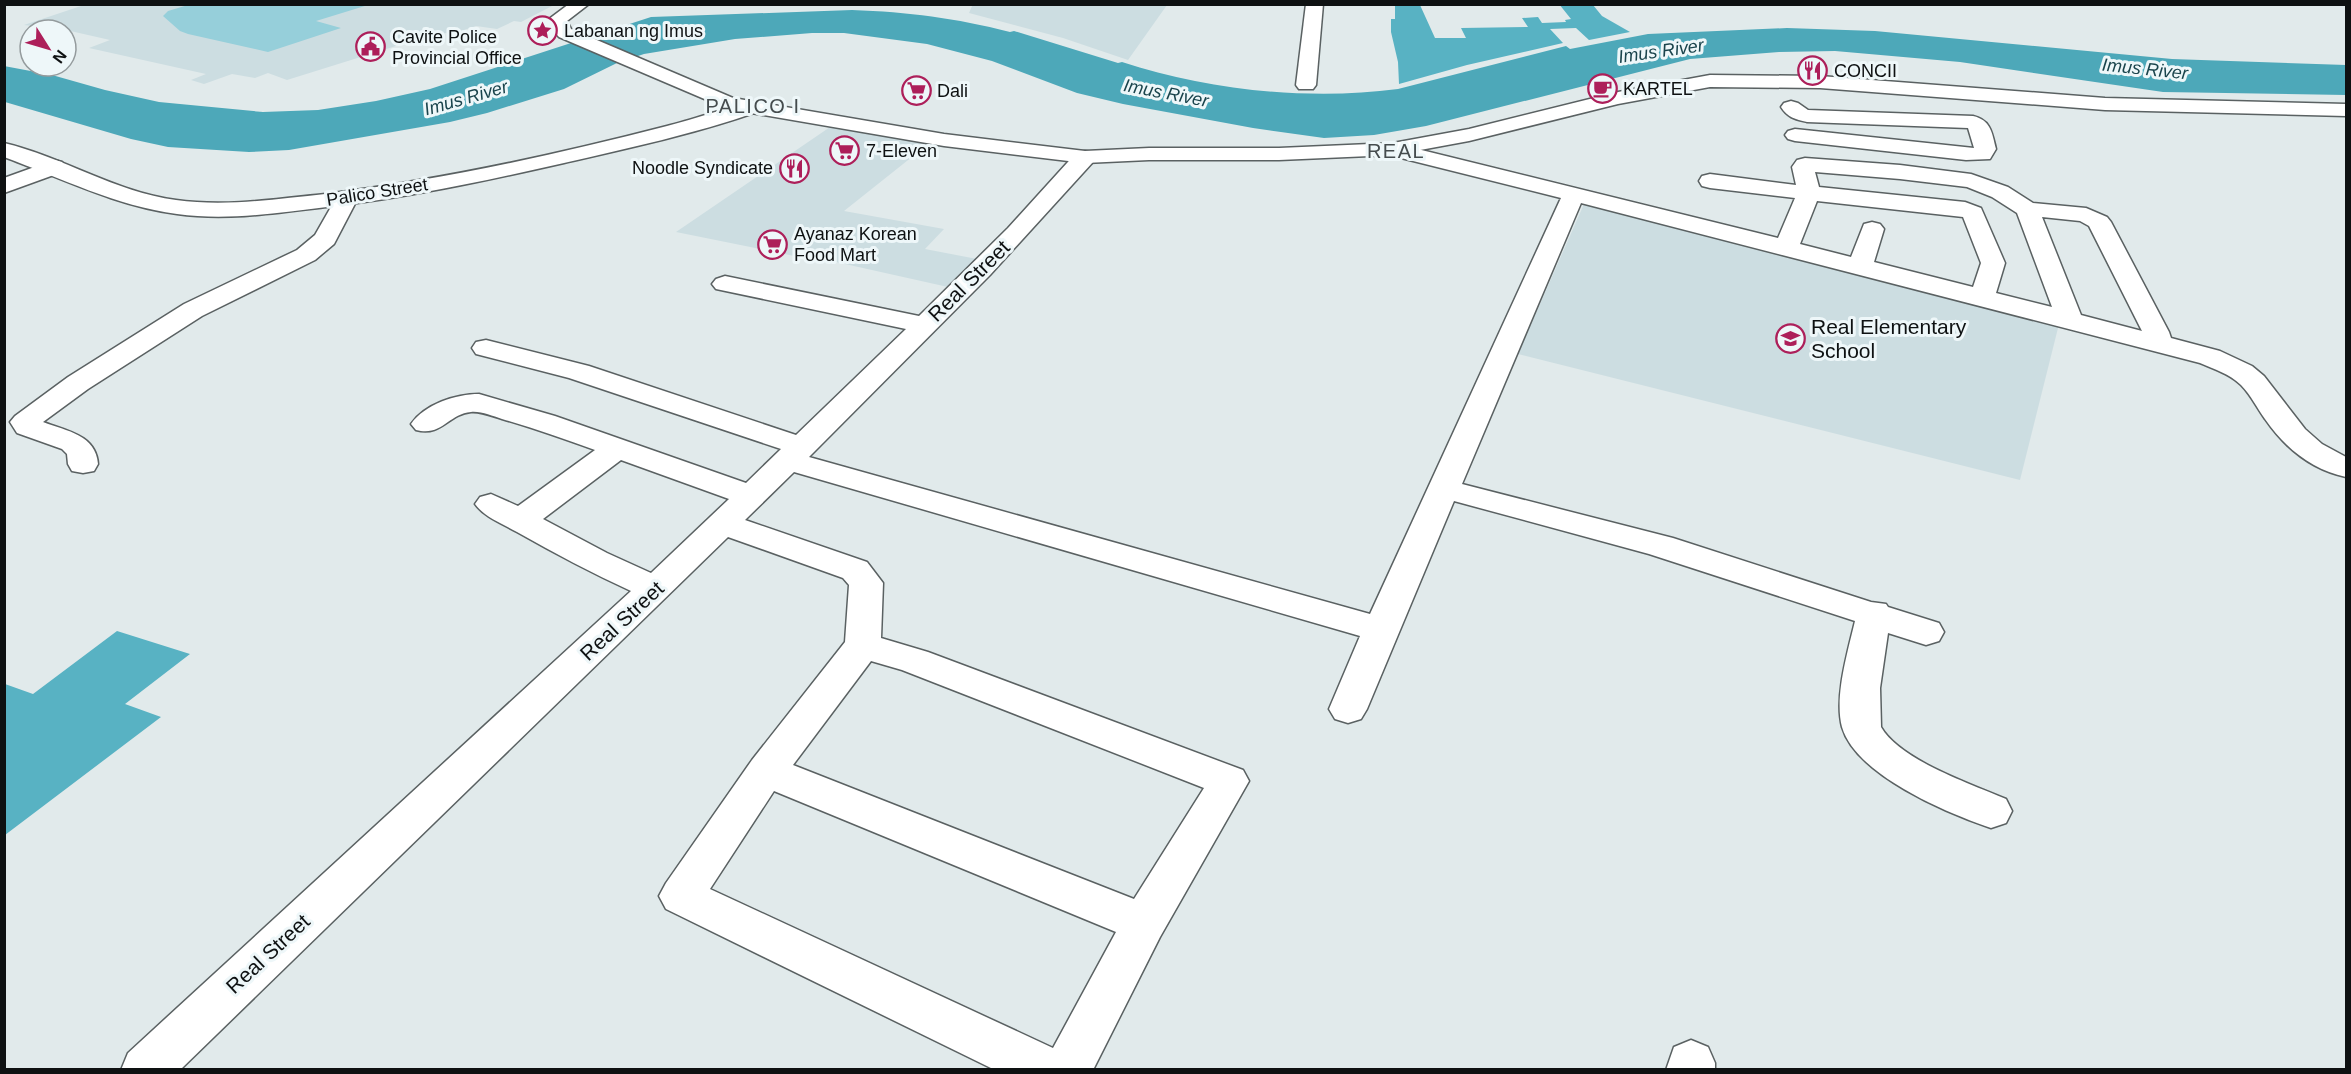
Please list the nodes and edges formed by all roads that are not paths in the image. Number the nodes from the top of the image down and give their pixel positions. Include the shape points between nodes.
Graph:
1 (580, 4) edge
2 (1315, 4) edge
3 (1306, 85) dead end
4 (1971, 93) junction
5 (1791, 107) dead end
6 (750, 108) junction
7 (2346, 110) edge
8 (1975, 123) junction
9 (1795, 135) dead end
10 (1393, 148) junction
11 (4, 149) edge
12 (1085, 158) junction
13 (54, 167) junction
14 (1710, 181) dead end
15 (4, 186) edge
16 (1809, 192) junction
17 (1574, 194) junction
18 (346, 198) junction
19 (1741, 203) junction
20 (2027, 209) junction
21 (1872, 229) dead end
22 (1786, 248) junction
23 (1860, 266) junction
24 (725, 284) dead end
25 (1982, 297) junction
26 (2070, 321) junction
27 (925, 325) junction
28 (2158, 344) junction
29 (486, 348) dead end
30 (426, 424) dead end
31 (618, 448) junction
32 (794, 453) junction
33 (83, 464) dead end
34 (2346, 468) edge
35 (1445, 489) junction
36 (751, 496) junction
37 (491, 504) dead end
38 (520, 520) junction
39 (723, 524) junction
40 (656, 589) junction
41 (1874, 613) junction
42 (1381, 630) junction
43 (1926, 632) dead end
44 (863, 645) junction
45 (1348, 709) dead end
46 (766, 771) junction
47 (1991, 811) dead end
48 (1144, 923) junction
49 (145, 1070) edge
50 (1047, 1070) edge
51 (1066, 1070) edge

1 - 6 street via 558,19 558,26 565,33 709,96
2 - 3 street
4 - 7 street via 2105,104
4 - 8 street
4 - 10 street via 1820,82 1710,81
5 - 8 street via 1807,116
6 - 12 street
6 - 18 street, Palico Street via 684,129 508,169
8 - 9 street via 1980,127 1985,149 1982,154
10 - 12 street
10 - 17 street
11 - 13 street, Palico Street
12 - 27 street, Real Street
13 - 15 street
13 - 18 street, Palico Street via 133,197 178,207 240,208
14 - 19 street
16 - 19 street
16 - 20 street via 1803,166 1813,164 1971,181 2000,192
16 - 22 street
16 - 25 street via 1944,206 1973,213 1993,262
17 - 19 street
17 - 35 street
18 - 33 street via 325,239 306,255 193,310 78,383 25,422 28,427 73,443 82,452
19 - 22 street
20 - 26 street
20 - 28 street via 2086,216 2099,222 2156,332
21 - 23 street
22 - 23 street
23 - 25 street
24 - 27 street
25 - 26 street
26 - 28 street
27 - 32 street, Real Street
28 - 34 street via 2231,365 2251,379 2288,432 2304,447
29 - 32 street via 630,387
30 - 31 street via 454,406 479,403
31 - 36 street
31 - 38 street
32 - 36 street, Real Street
32 - 42 street
35 - 41 street via 1661,546
35 - 42 street
36 - 39 street, Real Street
37 - 38 street
38 - 40 street
39 - 40 street, Real Street
39 - 44 street via 855,570 866,583
40 - 49 street, Real Street
41 - 43 street
41 - 47 street via 1860,712 1867,738 1897,766
42 - 45 street
44 - 46 street
44 - 48 street via 926,665 1229,781
46 - 48 street
46 - 50 street via 681,896
48 - 51 street

